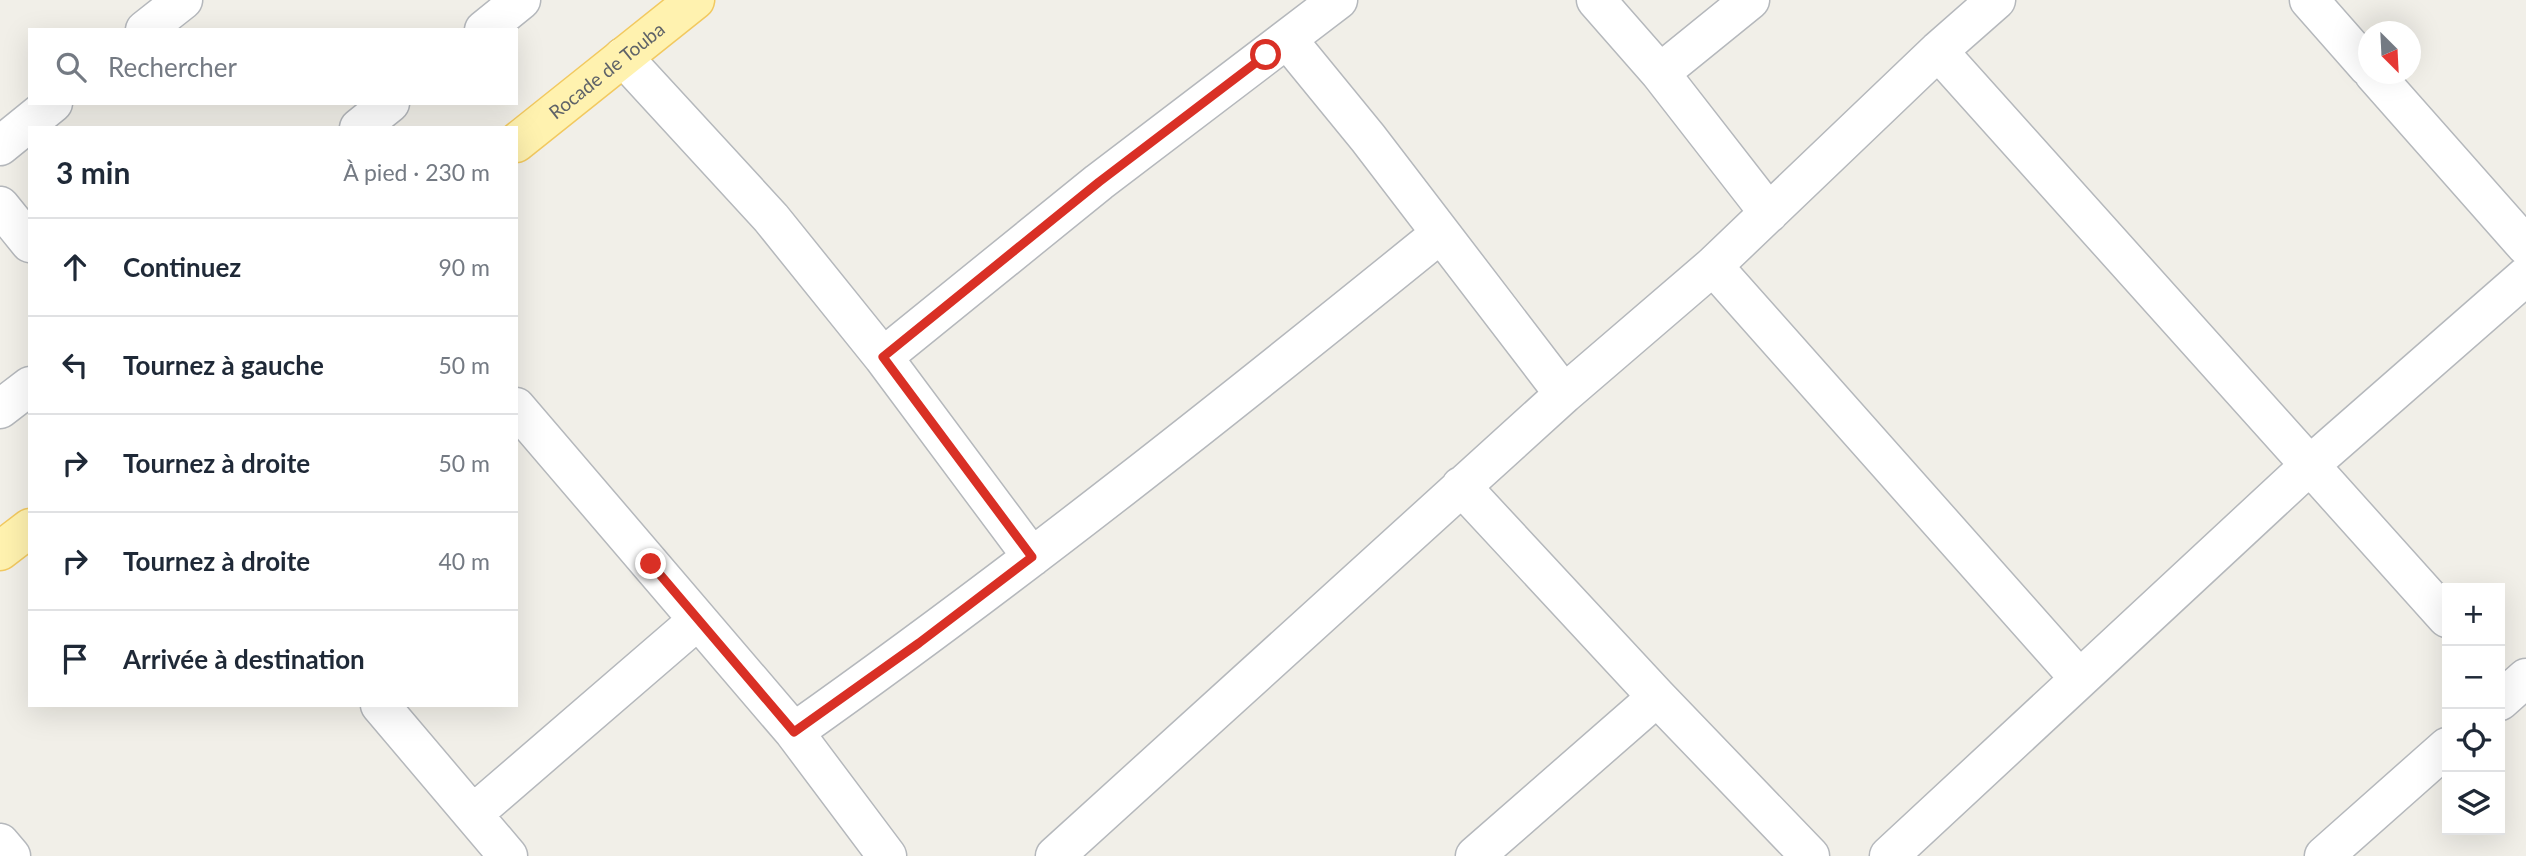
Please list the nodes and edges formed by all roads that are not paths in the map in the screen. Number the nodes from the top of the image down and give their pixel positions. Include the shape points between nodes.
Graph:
1 (183, 0) edge
2 (521, 0) edge
3 (695, 0) edge
4 (1338, 0) edge
5 (1596, 0) edge
6 (1750, 0) edge
7 (1996, 0) edge
8 (2309, 0) edge
9 (148, 28) edge
10 (486, 28) edge
11 (1287, 39) junction
12 (1938, 51) junction
13 (2358, 56) edge
14 (623, 57) junction
15 (1660, 74) junction
16 (2383, 84) edge
17 (51, 105) edge
18 (388, 105) edge
19 (361, 126) edge
20 (518, 140) edge
21 (0, 146) edge
22 (0, 206) edge
23 (1769, 213) junction
24 (1440, 234) junction
25 (28, 241) edge
26 (2526, 246) edge
27 (1713, 266) junction
28 (2526, 276) edge
29 (883, 357) junction
30 (28, 388) edge
31 (1564, 394) junction
32 (518, 409) edge
33 (0, 410) edge
34 (2310, 465) junction
35 (1461, 486) junction
36 (28, 530) edge
37 (0, 551) edge
38 (1032, 557) junction
39 (2442, 612) edge
40 (698, 620) junction
41 (2079, 678) junction
42 (1657, 697) junction
43 (382, 707) edge
44 (794, 732) junction
45 (2442, 751) edge
46 (473, 814) junction
47 (0, 843) edge
48 (11, 856) edge
49 (508, 856) edge
50 (887, 856) edge
51 (1055, 856) edge
52 (1475, 856) edge
53 (1810, 856) edge
54 (1889, 856) edge
55 (2324, 856) edge

1 - 9 street
2 - 10 street
3 - 14 main road, Rocade de Touba
4 - 11 street
5 - 15 street
6 - 15 street
7 - 12 street
8 - 13 street
11 - 24 street
11 - 29 street via 1099,182
12 - 23 street
12 - 34 street
14 - 20 main road, Rocade de Touba
14 - 29 street via 771,218
15 - 23 street
16 - 26 street
17 - 21 street
18 - 19 street
22 - 25 street
23 - 27 street
24 - 31 street
24 - 38 street
27 - 31 street
27 - 41 street
28 - 34 street
29 - 38 street
30 - 33 street
31 - 35 street
32 - 40 street
34 - 39 street
34 - 41 street
35 - 42 street
35 - 51 street
36 - 37 main road
38 - 44 street
40 - 44 street
40 - 46 street
41 - 54 street
42 - 52 street
42 - 53 street
43 - 46 street
44 - 50 street
45 - 55 street
46 - 49 street
47 - 48 street

